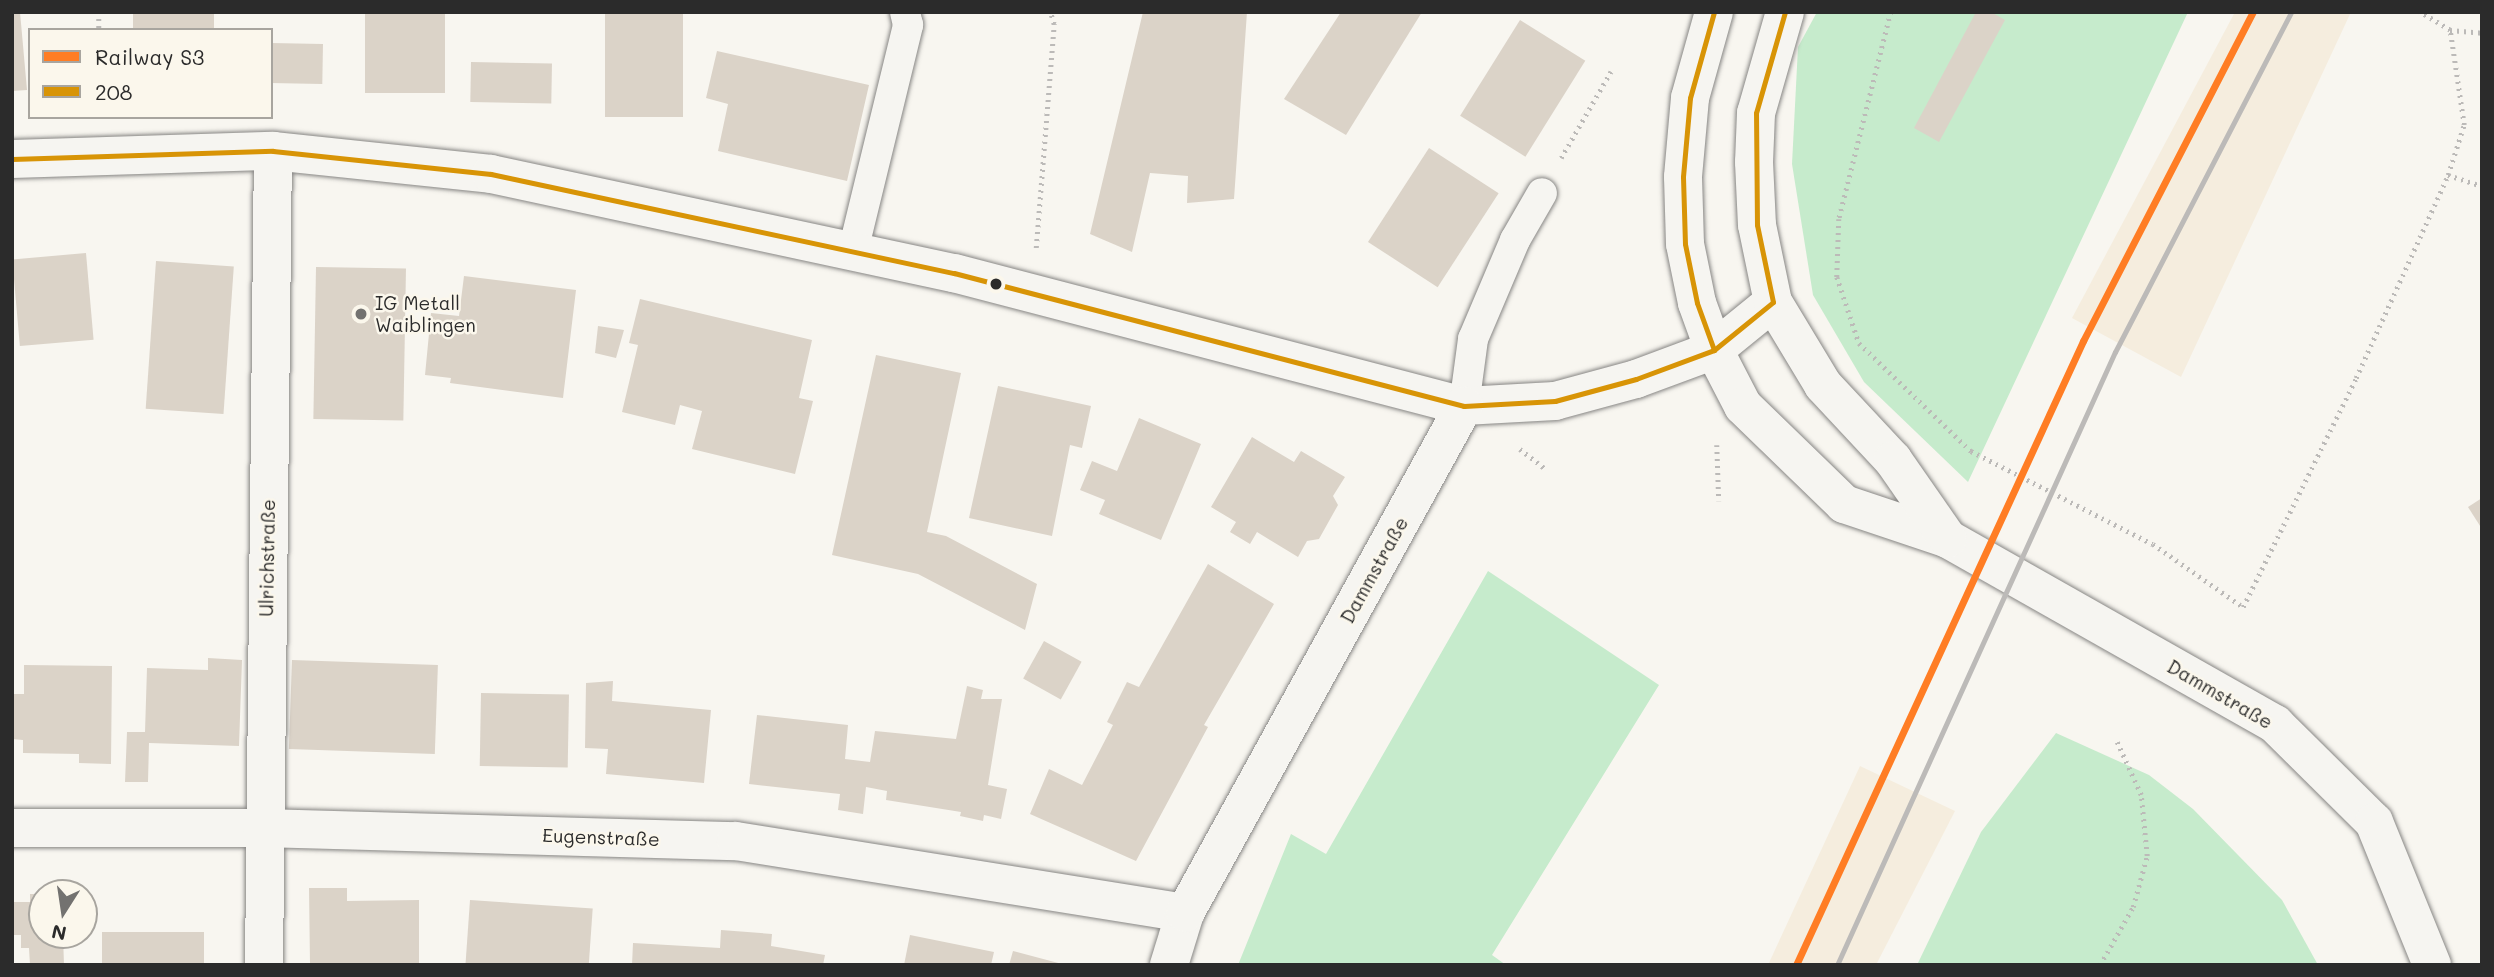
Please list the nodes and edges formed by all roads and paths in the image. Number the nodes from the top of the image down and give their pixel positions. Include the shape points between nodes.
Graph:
1 (905, 12) edge
2 (1050, 12) edge
3 (1714, 12) edge
4 (1785, 12) edge
5 (1891, 12) edge
6 (2420, 12) edge
7 (2450, 30) junction
8 (2482, 33) edge
9 (1611, 71) dead end
10 (273, 151) junction
11 (12, 159) edge
12 (2448, 175) junction
13 (2482, 186) edge
14 (1542, 192) joint
15 (853, 251) junction
16 (1033, 294) junction
17 (1773, 302) junction
18 (1714, 350) junction
19 (1464, 406) junction
20 (1948, 539) junction
21 (2117, 742) dead end
22 (12, 828) edge
23 (262, 828) junction
24 (1185, 913) junction
25 (264, 965) edge
26 (1169, 965) edge
27 (2100, 965) edge
28 (2432, 965) edge

1 - 15 lane via 908,25
2 - 16 path via 1054,24
3 - 18 street, Dammstraße via 1690,98 1683,177 1685,244 1697,303
4 - 17 street, Dammstraße via 1756,113 1757,225
5 - 12 path via 1839,219 1837,277 1859,343 1971,451 2153,544 2243,607
6 - 7 path
7 - 8 path
7 - 12 path via 2464,125
9 - 14 path
10 - 11 street
10 - 15 street via 491,174
10 - 23 street, Ulrichstraße
12 - 13 path
14 - 19 lane via 1515,240 1473,339
15 - 16 street
16 - 19 street
17 - 18 street
17 - 20 street, Dammstraße via 1823,385 1893,460
18 - 19 street via 1636,379 1555,401
18 - 20 street, Dammstraße via 1743,406 1844,504
19 - 24 street, Dammstraße
20 - 28 street, Dammstraße via 2275,724 2374,822
21 - 27 path via 2141,794 2147,856 2133,908
22 - 23 street, Eugenstraße
23 - 24 street, Eugenstraße via 736,841
23 - 25 street, Ulrichstraße
24 - 26 street, Dammstraße

